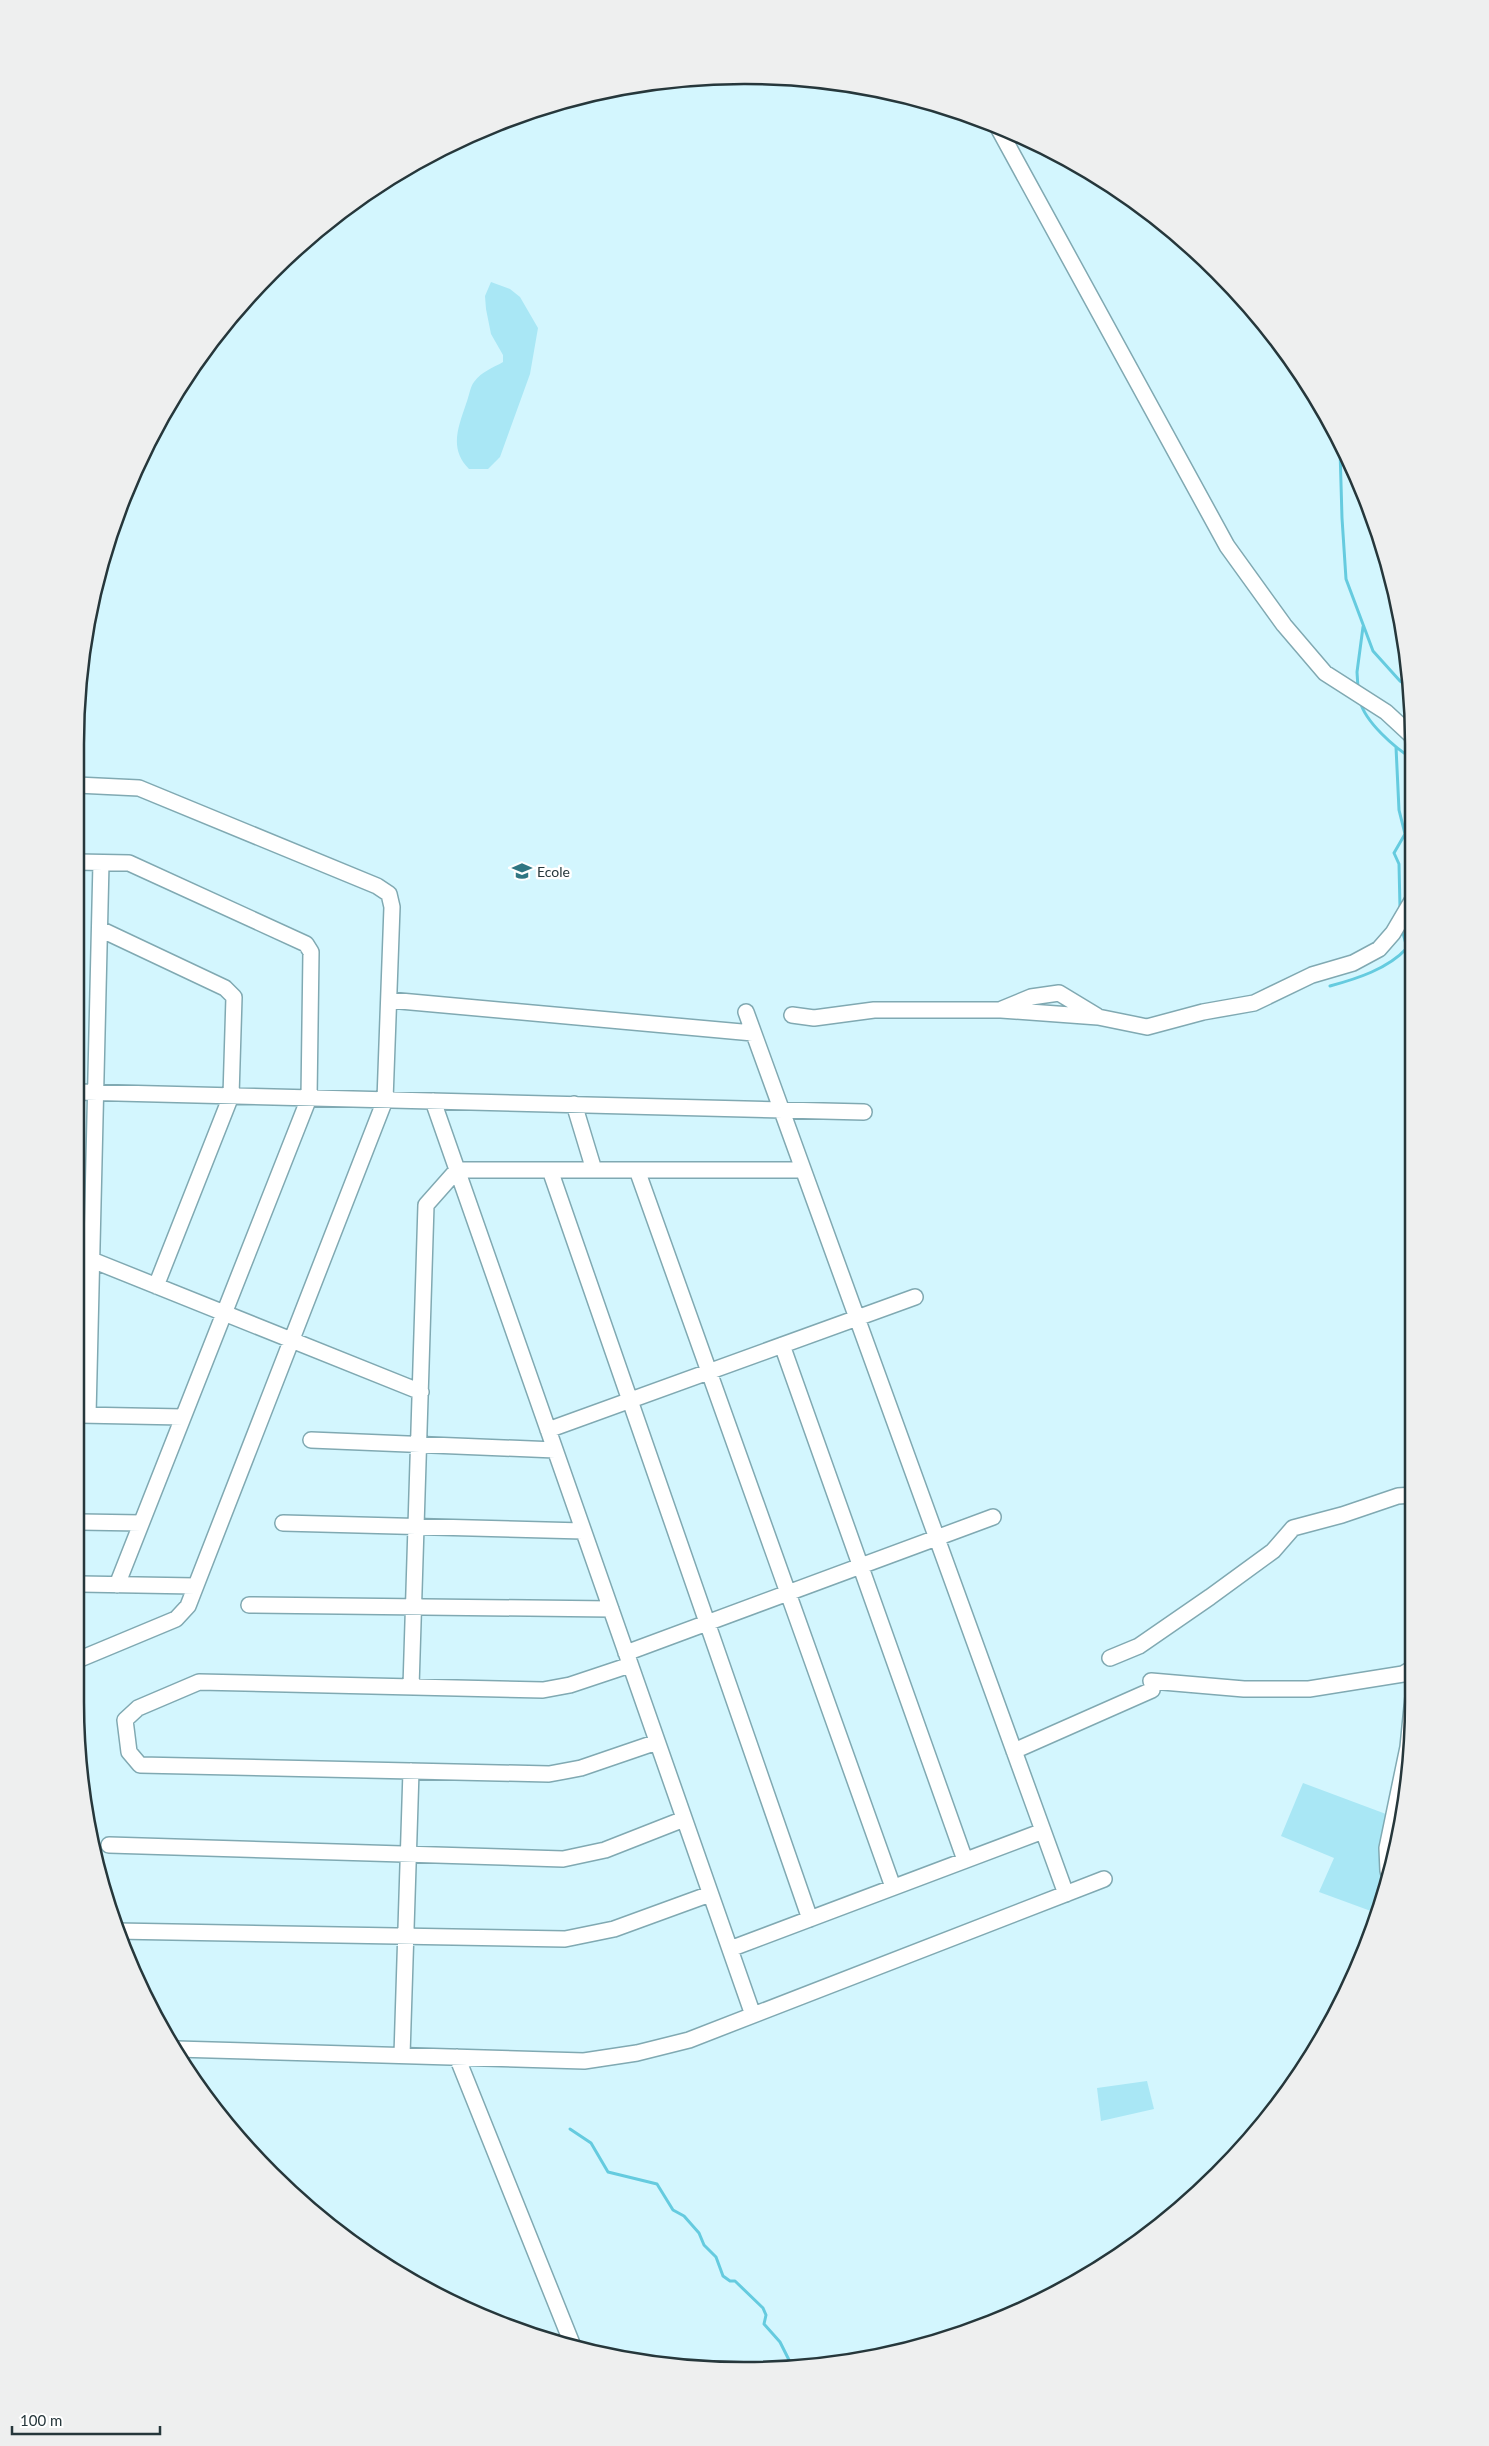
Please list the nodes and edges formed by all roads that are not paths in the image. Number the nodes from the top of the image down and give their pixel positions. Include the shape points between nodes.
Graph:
1 (1003, 137) edge
2 (1405, 730) edge
3 (84, 786) edge
4 (84, 862) edge
5 (101, 863) junction
6 (1405, 912) edge
7 (100, 929) junction
8 (389, 1000) junction
9 (1001, 1010) junction
10 (746, 1012) dead end
11 (792, 1015) dead end
12 (1098, 1017) junction
13 (753, 1033) junction
14 (84, 1092) edge
15 (96, 1092) junction
16 (231, 1096) junction
17 (309, 1098) junction
18 (385, 1100) junction
19 (433, 1101) junction
20 (574, 1104) junction
21 (781, 1110) junction
22 (864, 1112) dead end
23 (457, 1170) junction
24 (550, 1170) junction
25 (594, 1170) junction
26 (637, 1170) junction
27 (803, 1170) junction
28 (85, 1260) edge
29 (156, 1286) junction
30 (915, 1297) dead end
31 (224, 1313) junction
32 (857, 1318) junction
33 (84, 1337) edge
34 (291, 1340) junction
35 (782, 1345) junction
36 (709, 1371) junction
37 (421, 1392) junction
38 (630, 1400) junction
39 (84, 1415) edge
40 (183, 1416) junction
41 (548, 1430) junction
42 (311, 1440) dead end
43 (419, 1444) junction
44 (555, 1450) junction
45 (1405, 1496) edge
46 (993, 1516) dead end
47 (84, 1522) edge
48 (141, 1523) junction
49 (283, 1523) dead end
50 (416, 1527) junction
51 (583, 1531) junction
52 (936, 1538) junction
53 (860, 1566) junction
54 (84, 1584) edge
55 (117, 1585) junction
56 (195, 1586) junction
57 (788, 1593) junction
58 (249, 1605) dead end
59 (414, 1607) junction
60 (611, 1609) junction
61 (707, 1623) junction
62 (84, 1657) edge
63 (1110, 1658) dead end
64 (628, 1659) junction
65 (1405, 1673) edge
66 (411, 1687) junction
67 (657, 1742) junction
68 (1014, 1751) junction
69 (411, 1771) junction
70 (1400, 1787) edge
71 (684, 1819) junction
72 (1042, 1831) junction
73 (109, 1845) dead end
74 (408, 1854) junction
75 (1387, 1855) edge
76 (965, 1860) junction
77 (1104, 1879) dead end
78 (893, 1887) junction
79 (710, 1894) junction
80 (1066, 1894) junction
81 (810, 1919) junction
82 (125, 1931) edge
83 (406, 1936) junction
84 (730, 1949) junction
85 (753, 2015) junction
86 (183, 2049) edge
87 (402, 2055) junction
88 (457, 2057) junction
89 (570, 2339) edge

1 - 2 street via 1227,546 1284,625 1326,673 1386,712
3 - 8 street via 139,788 377,886 389,894 392,907
4 - 5 street
5 - 7 street
5 - 17 street via 129,863 306,944 311,952
6 - 12 street via 1379,950 1254,1003 1147,1027
7 - 15 street
7 - 16 street via 225,988 234,997
8 - 13 street
8 - 18 street
9 - 11 street via 874,1010 814,1018
9 - 12 street
9 - 12 street via 1031,997 1059,994
10 - 13 street
13 - 21 street
14 - 15 street
15 - 16 street
15 - 28 street
16 - 17 street
16 - 29 street
17 - 18 street
17 - 31 street
18 - 19 street
18 - 34 street
19 - 20 street
19 - 23 street
20 - 21 street
20 - 25 street
21 - 22 street
21 - 27 street
23 - 24 street
23 - 37 street via 426,1205
23 - 41 street
24 - 25 street
24 - 38 street
25 - 26 street
26 - 27 street
26 - 36 street
27 - 32 street
28 - 29 street
28 - 33 street
29 - 31 street
30 - 32 street
31 - 34 street
31 - 40 street
32 - 35 street
32 - 52 street
33 - 39 street
34 - 37 street
34 - 56 street
35 - 36 street
35 - 53 street
36 - 38 street
36 - 57 street
37 - 43 street
38 - 41 street
38 - 61 street
39 - 40 street
40 - 48 street
41 - 44 street
42 - 43 street
43 - 44 street
43 - 50 street
44 - 51 street
45 - 63 street via 1293,1528 1273,1551 1202,1603 1139,1646
46 - 52 street
47 - 48 street
48 - 55 street
49 - 50 street
50 - 51 street
50 - 59 street
51 - 60 street
52 - 53 street
52 - 68 street
53 - 57 street
53 - 76 street
54 - 55 street
55 - 56 street
56 - 62 street via 188,1606 176,1619
57 - 61 street
57 - 78 street
58 - 59 street
59 - 60 street
59 - 66 street
60 - 64 street
61 - 64 street
61 - 81 street
64 - 66 street via 570,1685 543,1690
64 - 67 street
65 - 68 street via 1309,1689 1151,1686
66 - 69 street via 199,1682 138,1708 125,1720 128,1752 140,1765
67 - 69 street via 581,1768 549,1774
67 - 71 street
68 - 72 street
69 - 74 street
70 - 75 street
71 - 74 street via 605,1850 563,1859
71 - 79 street
72 - 76 street
72 - 80 street
73 - 74 street
74 - 83 street
76 - 78 street
77 - 80 street
78 - 81 street
79 - 83 street via 614,1929 565,1939
79 - 84 street
80 - 85 street
81 - 84 street
82 - 83 street
83 - 87 street
84 - 85 street
85 - 88 street via 690,2040 584,2061
86 - 87 street
87 - 88 street
88 - 89 street

